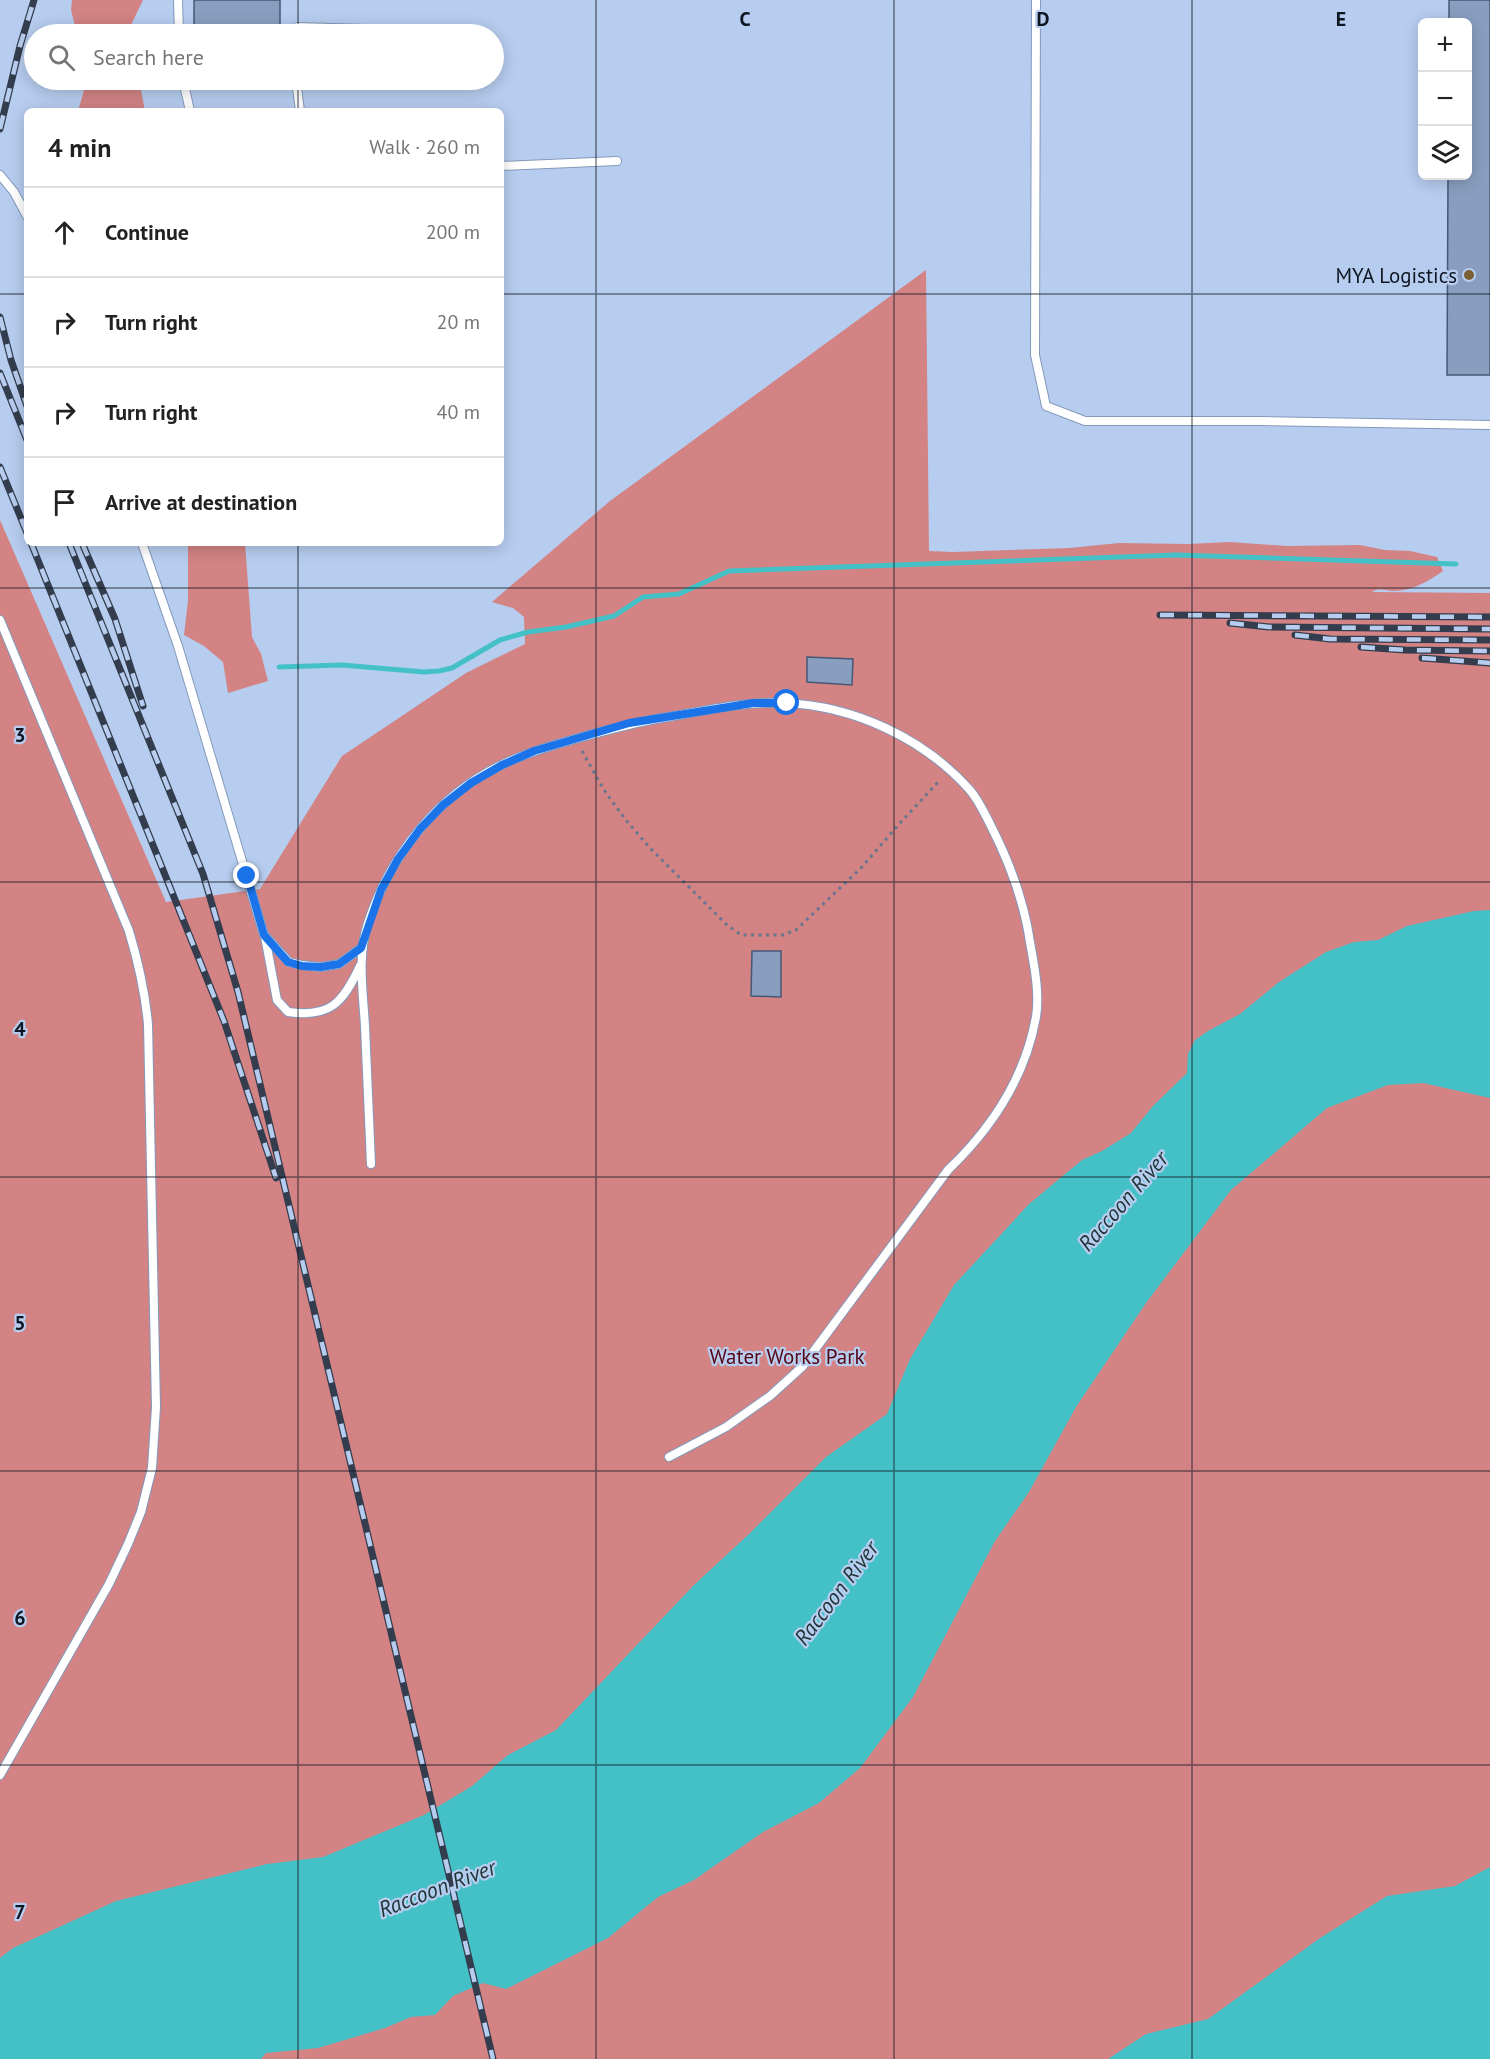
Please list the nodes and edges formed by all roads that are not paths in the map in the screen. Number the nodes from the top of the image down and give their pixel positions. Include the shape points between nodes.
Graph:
1 (178, 0) edge
2 (1036, 0) edge
3 (179, 24) edge
4 (185, 90) edge
5 (297, 90) edge
6 (189, 108) edge
7 (300, 108) edge
8 (617, 161) dead end
9 (504, 166) edge
10 (0, 175) edge
11 (24, 210) edge
12 (1490, 425) edge
13 (143, 546) edge
14 (0, 620) edge
15 (264, 935) junction
16 (361, 948) junction
17 (362, 963) junction
18 (371, 1164) dead end
19 (669, 1456) dead end
20 (0, 1775) edge

1 - 3 lane
2 - 12 lane via 1035,355 1046,406 1085,421
4 - 6 lane
5 - 7 lane
8 - 9 lane
10 - 11 lane
13 - 15 lane via 181,656
14 - 20 lane via 129,931 144,990 148,1024 156,1407 152,1468 128,1544
15 - 16 lane via 288,962 302,966 339,964
15 - 17 lane via 277,1000 288,1012 317,1013 333,1006 345,994
16 - 17 lane
16 - 19 lane via 381,890 398,859 443,805 502,765 534,751 629,723 753,703 822,707 888,728 950,770 971,791 1002,847 1028,931 1035,972 1036,1014 1026,1057 993,1120 948,1170 802,1367 726,1427
17 - 18 lane

